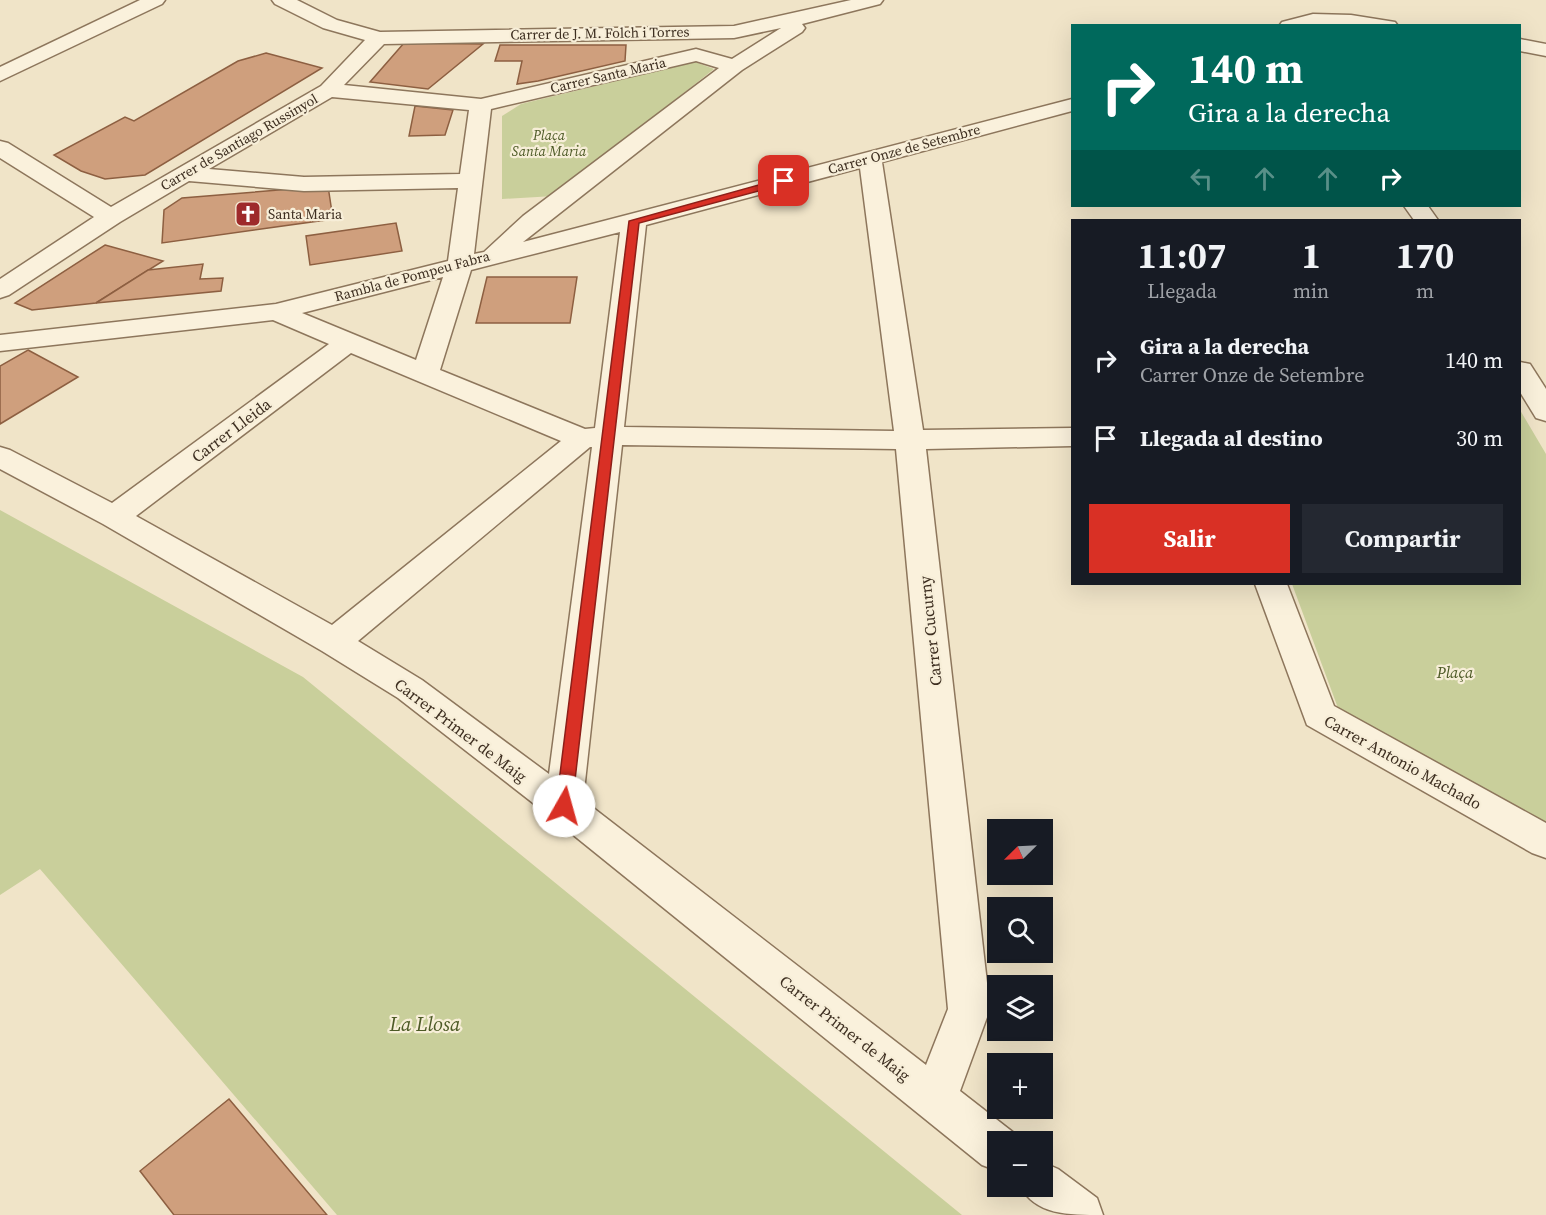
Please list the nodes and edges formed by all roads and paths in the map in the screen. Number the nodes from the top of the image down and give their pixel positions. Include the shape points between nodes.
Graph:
1 (155, 0) edge
2 (282, 0) edge
3 (873, 0) edge
4 (820, 14) junction
5 (1294, 24) edge
6 (1368, 24) edge
7 (696, 32) junction
8 (734, 32) junction
9 (379, 38) junction
10 (1521, 45) edge
11 (760, 48) junction
12 (1546, 50) edge
13 (696, 55) junction
14 (735, 66) junction
15 (0, 75) edge
16 (328, 90) junction
17 (481, 105) junction
18 (1071, 105) edge
19 (0, 148) edge
20 (870, 157) junction
21 (184, 174) junction
22 (470, 181) junction
23 (111, 217) junction
24 (634, 221) junction
25 (492, 256) junction
26 (460, 264) junction
27 (0, 290) edge
28 (276, 312) junction
29 (348, 342) junction
30 (0, 343) edge
31 (1521, 372) edge
32 (425, 374) junction
33 (1546, 412) edge
34 (595, 437) junction
35 (1071, 437) edge
36 (910, 440) junction
37 (0, 457) edge
38 (114, 517) junction
39 (1271, 585) edge
40 (334, 642) junction
41 (564, 806) junction
42 (1546, 842) edge
43 (935, 1099) junction
44 (987, 1140) edge
45 (1053, 1194) edge
46 (1080, 1215) edge

1 - 15 street
2 - 9 street via 330,24
3 - 4 street
4 - 8 street, Carrer de J. M. Folch i Torres
4 - 11 street, Rambla de Pompeu Fabra
5 - 6 street via 1327,20
7 - 8 street, Carrer de J. M. Folch i Torres
7 - 9 street, Carrer de J. M. Folch i Torres
7 - 13 street
8 - 11 street via 753,39
9 - 16 street, Carrer de Santiago Russinyol
10 - 12 street
11 - 14 street, Rambla de Pompeu Fabra
13 - 14 street, Carrer Santa Maria
13 - 17 street, Carrer Santa Maria
14 - 25 street, Rambla de Pompeu Fabra
16 - 17 street, Carrer Santa Maria
16 - 21 street, Carrer de Santiago Russinyol
17 - 22 street
18 - 20 street, Carrer Onze de Setembre
19 - 23 street
20 - 24 street, Carrer Onze de Setembre
20 - 36 street, Carrer Cucurny
21 - 22 street via 304,184
21 - 23 street, Carrer de Santiago Russinyol
22 - 26 street
23 - 27 street, Carrer de Santiago Russinyol
24 - 25 street, Carrer Onze de Setembre
24 - 34 street
25 - 26 street, Rambla de Pompeu Fabra
26 - 28 street, Rambla de Pompeu Fabra
26 - 32 street
28 - 29 street
28 - 30 street, Rambla de Pompeu Fabra
29 - 32 street
29 - 38 street, Carrer Lleida
31 - 33 street
32 - 34 street
34 - 36 street
34 - 40 street
34 - 41 street
35 - 36 street
36 - 43 street, Carrer Cucurny via 969,1009
37 - 38 street, Carrer Primer de Maig
38 - 40 street, Carrer Primer de Maig
39 - 42 street, Carrer Antonio Machado via 1320,715
40 - 41 street, Carrer Primer de Maig via 410,689
41 - 43 street, Carrer Primer de Maig
43 - 44 street, Carrer Primer de Maig
45 - 46 street

